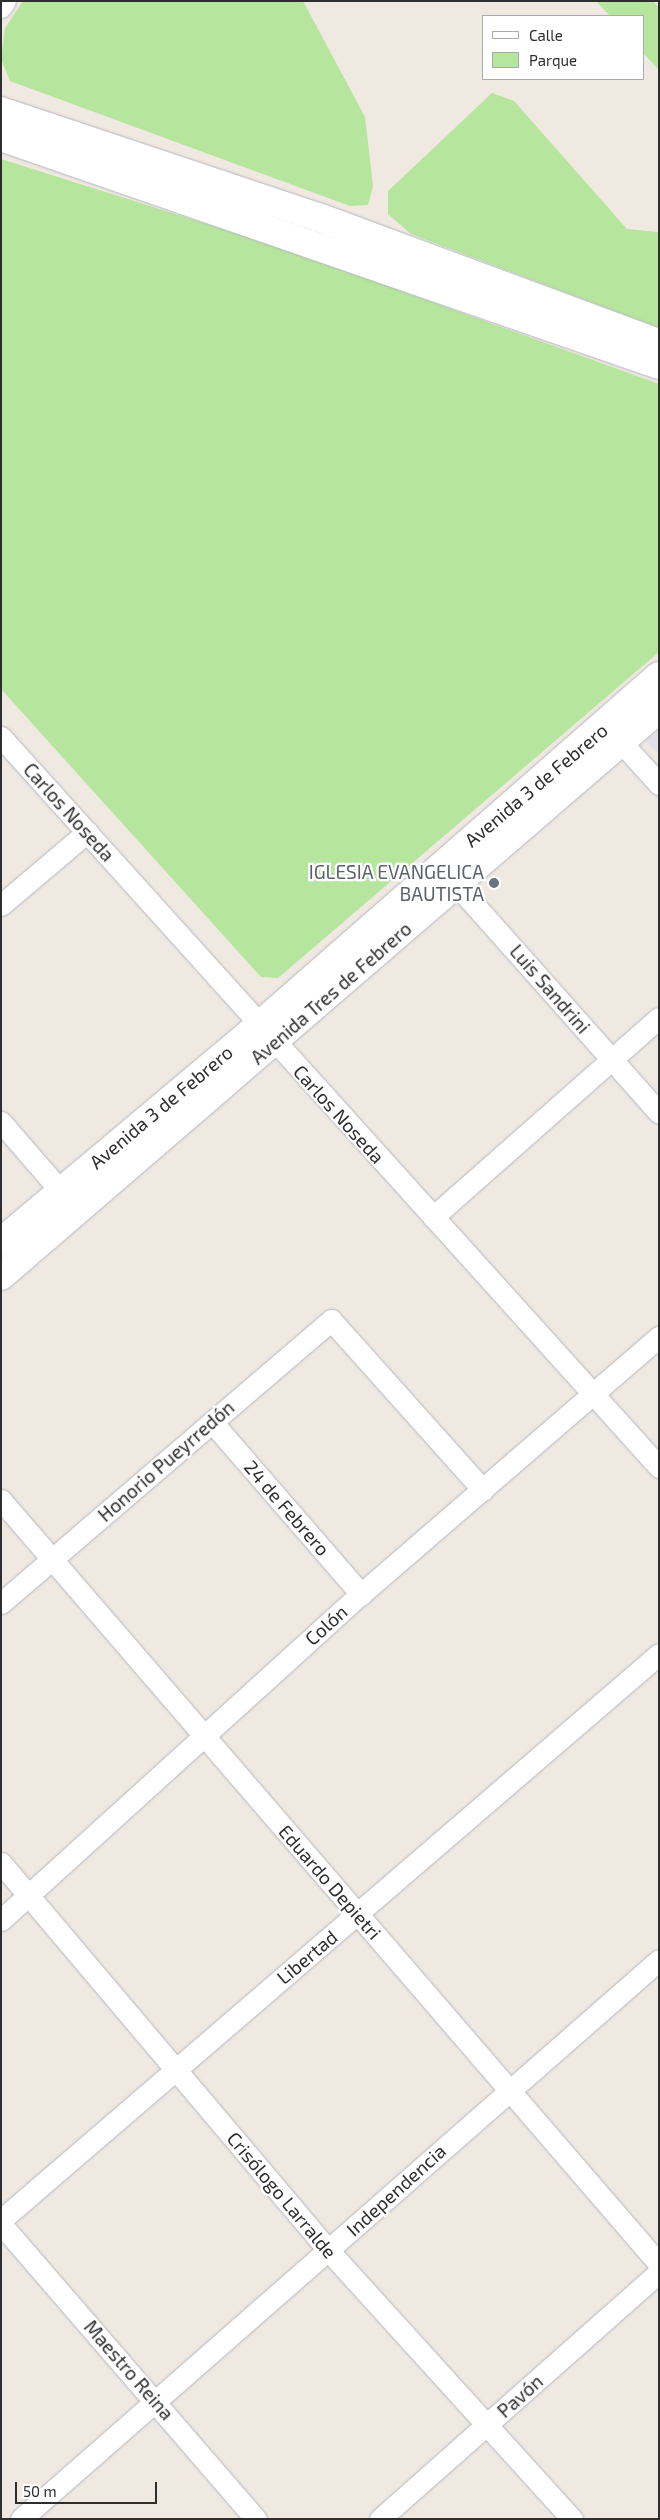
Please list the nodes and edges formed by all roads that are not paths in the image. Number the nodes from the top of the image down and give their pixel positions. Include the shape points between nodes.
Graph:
1 (6, 1) edge
2 (1, 7) edge
3 (1, 111) edge
4 (1, 137) edge
5 (659, 343) edge
6 (659, 365) edge
7 (659, 676) edge
8 (659, 708) edge
9 (614, 734) junction
10 (1, 737) edge
11 (659, 784) edge
12 (87, 832) junction
13 (448, 874) junction
14 (1, 905) edge
15 (659, 1018) edge
16 (268, 1033) junction
17 (612, 1060) junction
18 (659, 1113) edge
19 (1, 1122) edge
20 (69, 1200) junction
21 (433, 1217) junction
22 (1, 1242) edge
23 (1, 1276) edge
24 (659, 1338) edge
25 (593, 1394) junction
26 (212, 1422) junction
27 (659, 1467) edge
28 (483, 1490) junction
29 (1, 1500) edge
30 (52, 1559) junction
31 (361, 1594) junction
32 (1, 1604) edge
33 (659, 1654) edge
34 (203, 1734) junction
35 (1, 1863) edge
36 (30, 1897) junction
37 (358, 1914) junction
38 (1, 1920) edge
39 (659, 1960) edge
40 (177, 2068) junction
41 (508, 2088) junction
42 (1, 2220) edge
43 (1, 2224) edge
44 (329, 2251) junction
45 (659, 2264) edge
46 (659, 2272) edge
47 (156, 2400) junction
48 (489, 2424) junction
49 (21, 2519) edge
50 (256, 2519) edge
51 (380, 2519) edge
52 (572, 2519) edge

1 - 2 street
3 - 5 main road via 318,217
4 - 6 main road
7 - 9 main road, Avenida 3 de Febrero
8 - 9 main road, Avenida Tres de Febrero
9 - 11 street
9 - 13 main road, Avenida Tres de Febrero
10 - 12 street, Carlos Noseda
12 - 14 street
12 - 16 street, Carlos Noseda
13 - 16 main road, Avenida Tres de Febrero
13 - 17 street, Luis Sandrini
15 - 17 street
16 - 20 main road, Avenida Tres de Febrero
16 - 21 street, Carlos Noseda
17 - 18 street, Luis Sandrini
17 - 21 street
19 - 20 street
20 - 22 main road
20 - 23 main road, Avenida Tres de Febrero
21 - 25 street, Carlos Noseda
24 - 25 street, Colón
25 - 27 street, Carlos Noseda
25 - 28 street, Colón
26 - 28 street, Honorio Pueyrredón via 331,1320
26 - 30 street, Honorio Pueyrredón
26 - 31 street, 24 de Febrero
28 - 31 street, Colón
29 - 30 street, Eduardo Depietri
30 - 32 street, Honorio Pueyrredón
30 - 34 street, Eduardo Depietri
31 - 34 street, Colón
33 - 37 street, Libertad
34 - 36 street, Colón
34 - 37 street, Eduardo Depietri
35 - 36 street, Crisólogo Larralde
36 - 38 street, Colón
36 - 40 street, Crisólogo Larralde
37 - 40 street, Libertad
37 - 41 street, Eduardo Depietri
39 - 41 street, Independencia
40 - 42 street, Libertad
40 - 44 street, Crisólogo Larralde
41 - 44 street, Independencia
41 - 45 street, Eduardo Depietri
43 - 47 street, Maestro Reina
44 - 47 street, Independencia
44 - 48 street, Crisólogo Larralde
46 - 48 street, Pavón
47 - 49 street, Independencia
47 - 50 street, Maestro Reina
48 - 51 street, Pavón
48 - 52 street, Crisólogo Larralde

